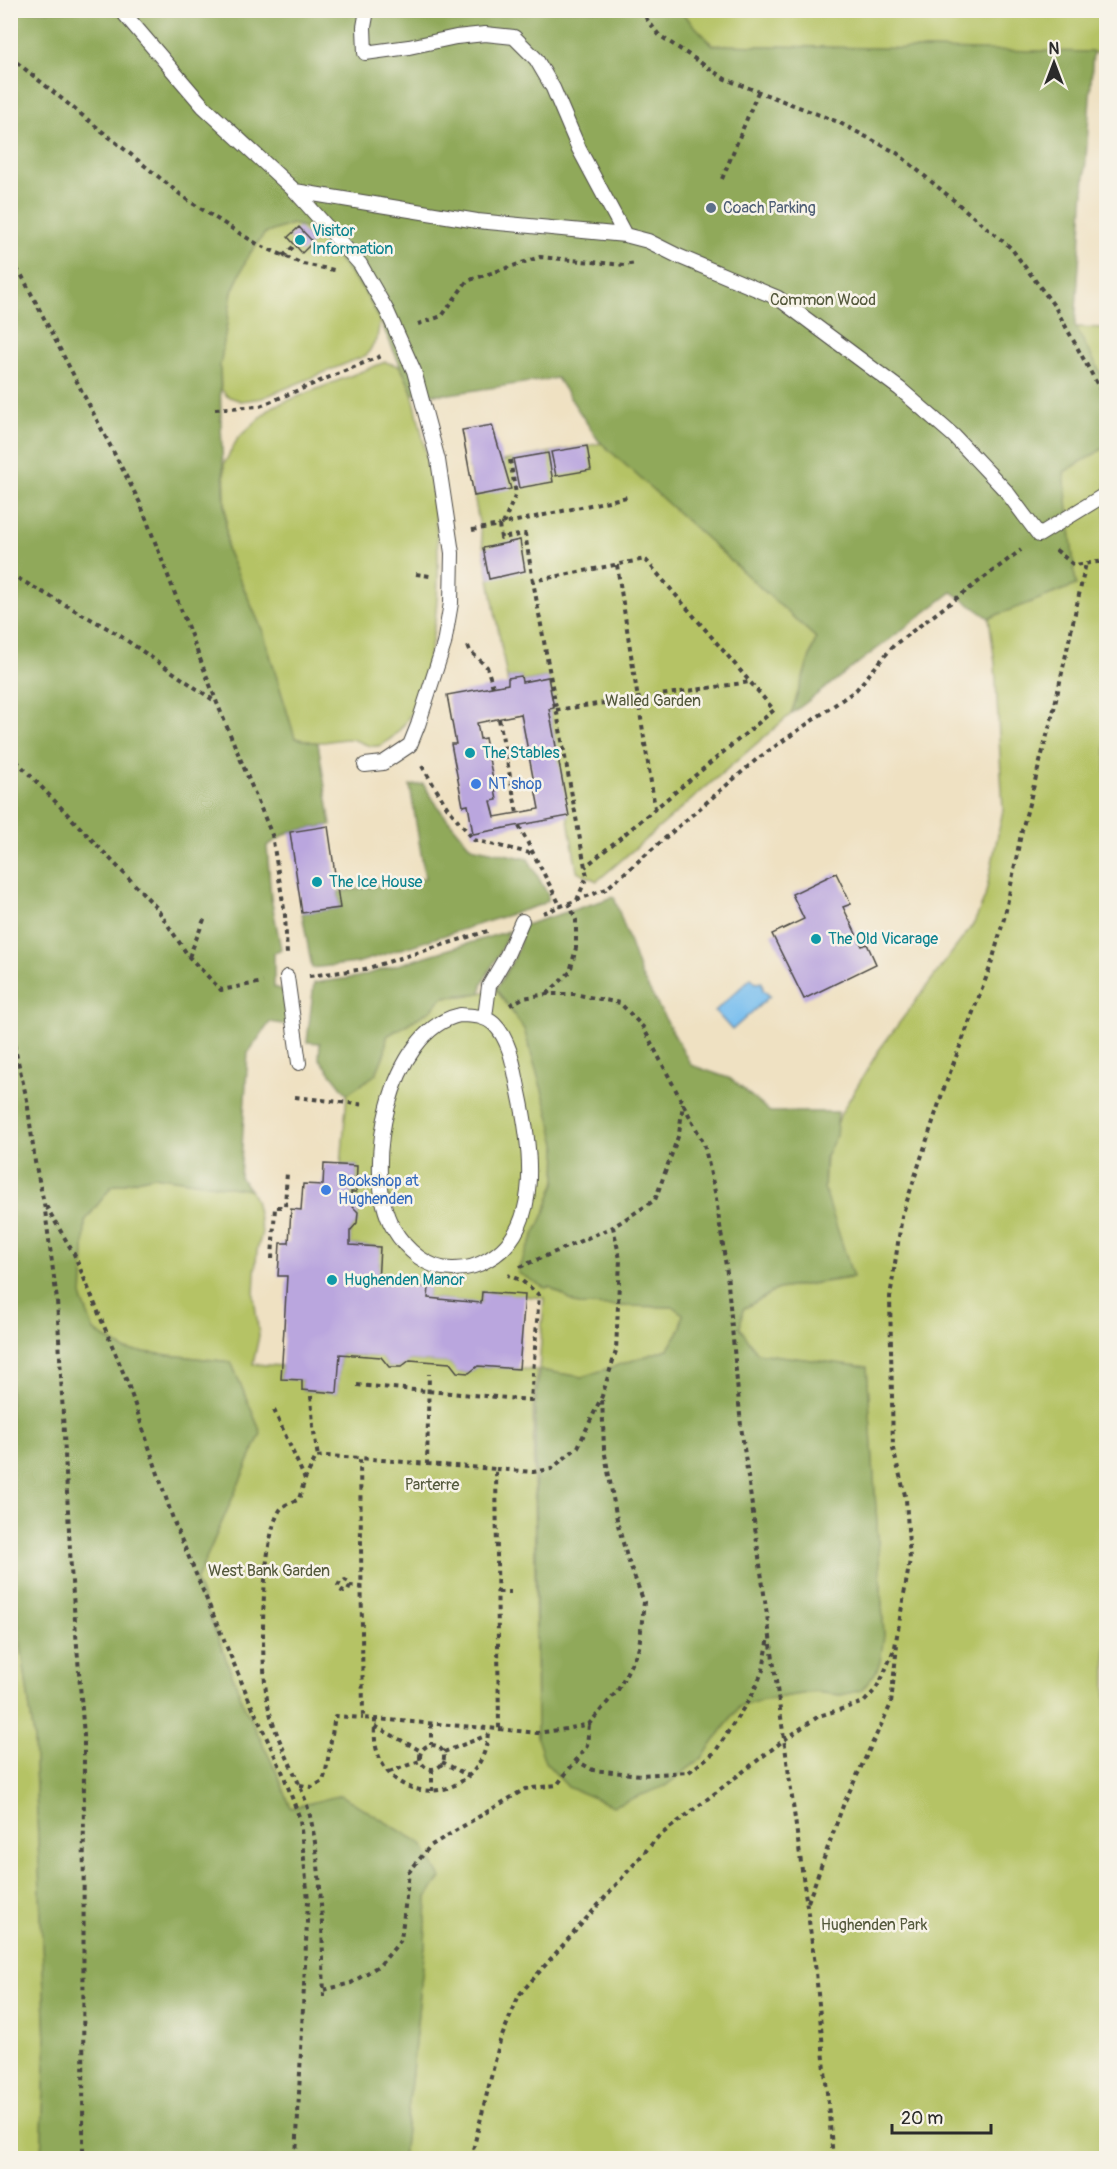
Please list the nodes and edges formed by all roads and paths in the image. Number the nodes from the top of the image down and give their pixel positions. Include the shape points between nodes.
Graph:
1 (121, 10) edge
2 (367, 10) edge
3 (640, 10) edge
4 (10, 57) edge
5 (758, 92) junction
6 (722, 179) dead end
7 (295, 191) junction
8 (625, 235) junction
9 (293, 247) dead end
10 (283, 256) junction
11 (678, 256) junction
12 (10, 262) edge
13 (367, 276) junction
14 (396, 332) junction
15 (403, 347) junction
16 (1107, 400) edge
17 (215, 409) dead end
18 (510, 459) dead end
19 (1107, 494) edge
20 (627, 497) dead end
21 (501, 524) junction
22 (449, 535) junction
23 (1039, 535) junction
24 (1107, 561) edge
25 (1086, 563) junction
26 (617, 565) junction
27 (10, 574) edge
28 (416, 574) dead end
29 (429, 576) dead end
30 (533, 581) junction
31 (467, 644) dead end
32 (750, 682) junction
33 (493, 687) dead end
34 (638, 698) junction
35 (218, 703) junction
36 (556, 710) junction
37 (499, 719) dead end
38 (410, 745) junction
39 (10, 754) edge
40 (365, 765) dead end
41 (656, 808) junction
42 (517, 813) dead end
43 (519, 826) dead end
44 (534, 854) junction
45 (585, 867) junction
46 (577, 900) junction
47 (569, 903) junction
48 (205, 916) dead end
49 (522, 921) joint
50 (189, 957) junction
51 (287, 977) junction
52 (547, 994) junction
53 (485, 1017) junction
54 (10, 1027) edge
55 (299, 1063) dead end
56 (295, 1096) dead end
57 (683, 1102) junction
58 (388, 1108) junction
59 (287, 1172) dead end
60 (44, 1203) junction
61 (613, 1227) junction
62 (272, 1259) dead end
63 (472, 1267) junction
64 (504, 1274) junction
65 (429, 1374) dead end
66 (357, 1385) dead end
67 (429, 1391) junction
68 (311, 1396) dead end
69 (602, 1396) junction
70 (274, 1410) dead end
71 (318, 1457) junction
72 (360, 1458) junction
73 (427, 1464) junction
74 (496, 1469) junction
75 (305, 1479) junction
76 (351, 1586) dead end
77 (362, 1587) junction
78 (498, 1592) junction
79 (511, 1592) dead end
80 (899, 1621) junction
81 (770, 1634) junction
82 (363, 1718) junction
83 (375, 1719) junction
84 (431, 1724) junction
85 (589, 1724) junction
86 (375, 1726) junction
87 (488, 1729) junction
88 (499, 1729) junction
89 (488, 1735) junction
90 (784, 1740) junction
91 (431, 1744) junction
92 (421, 1751) junction
93 (444, 1752) junction
94 (575, 1760) junction
95 (420, 1761) junction
96 (442, 1762) junction
97 (432, 1769) junction
98 (389, 1772) junction
99 (469, 1776) junction
100 (299, 1785) junction
101 (432, 1791) junction
102 (807, 1904) junction
103 (324, 1990) junction
104 (324, 1997) dead end
105 (83, 2158) edge
106 (296, 2158) edge
107 (471, 2158) edge
108 (833, 2158) edge

1 - 7 lane via 203,105
2 - 8 lane via 365,53 456,37 514,37 536,59 554,88 579,149
3 - 5 path via 659,35 725,79
4 - 10 path via 186,199 239,234
5 - 6 path
5 - 16 path via 838,122 897,153 1011,248 1054,307
7 - 8 lane via 477,221
7 - 13 lane
8 - 11 lane
9 - 10 path
10 - 13 path via 303,264
11 - 14 path via 624,265 540,257 467,280 442,316
11 - 23 lane via 778,298 900,389 954,436 1006,490
12 - 35 path via 21,274 140,503
13 - 14 lane
14 - 15 lane
15 - 17 path via 260,406
15 - 22 lane via 414,371 435,449
18 - 21 path via 516,494
19 - 23 lane
20 - 21 path
21 - 22 path
21 - 30 path via 501,538 525,534
22 - 38 lane via 451,603 444,644
23 - 25 path via 1074,565
23 - 46 path via 894,645 856,690 758,759 606,889
24 - 25 path
25 - 80 path via 994,955 902,1216 891,1297 893,1449 906,1499 910,1560
26 - 30 path
26 - 32 path via 645,559
26 - 34 path
27 - 35 path via 117,633
28 - 29 path
30 - 36 path
31 - 33 path via 487,667
32 - 34 path
32 - 41 path via 774,710
34 - 36 path
34 - 41 path
35 - 51 path via 272,835 285,915
36 - 45 path
37 - 42 path
38 - 40 lane via 382,762
38 - 44 path via 443,802 474,840
39 - 50 path via 156,907
41 - 45 path
43 - 44 path
44 - 47 path via 561,907
45 - 46 path via 587,876
46 - 47 path
47 - 52 path via 576,920 576,948 570,972
48 - 50 path
49 - 51 path via 365,969
49 - 53 lane via 489,986
50 - 51 path via 221,990
51 - 55 lane
52 - 53 path via 523,998
52 - 57 path via 574,994 620,1003 643,1027
53 - 58 lane via 460,1015 431,1028 404,1064
53 - 63 lane via 502,1035 514,1068 528,1137 528,1181 524,1210 511,1241 502,1252
54 - 60 path
56 - 58 path
57 - 61 path via 679,1134 656,1200
57 - 81 path via 704,1144 715,1192 741,1426
58 - 63 lane via 380,1174 392,1227 407,1248 429,1263 441,1268
59 - 62 path via 285,1207 275,1207
60 - 105 path via 57,1300 84,1736
60 - 106 path via 74,1254 128,1384 174,1522 300,1820 308,1900
61 - 64 path
61 - 69 path via 620,1259 616,1351
63 - 64 path
64 - 67 path via 516,1277 539,1295 531,1400
65 - 67 path
66 - 67 path
67 - 73 path
68 - 71 path
69 - 74 path via 578,1447 551,1469
69 - 85 path via 604,1449 618,1525 644,1602 639,1648 618,1690
70 - 75 path
71 - 72 path
71 - 75 path
72 - 73 path
72 - 77 path
73 - 74 path
74 - 78 path
75 - 100 path via 300,1499 287,1504 278,1516 268,1545 265,1579 264,1672 269,1711
76 - 77 path
77 - 82 path
78 - 79 path
78 - 88 path
80 - 90 path via 895,1647 875,1690 864,1701 819,1716
80 - 102 path via 891,1704 844,1803
81 - 90 path
81 - 94 path via 763,1671 752,1695 715,1752 689,1772 641,1775 593,1770
82 - 83 path
82 - 100 path via 335,1716 322,1781 312,1787
83 - 84 path
83 - 86 path
84 - 87 path
84 - 91 path
85 - 88 path via 537,1732
85 - 94 path via 586,1746
86 - 92 path
86 - 98 path via 376,1746
87 - 88 path
87 - 89 path
89 - 93 path
89 - 99 path via 484,1754
90 - 102 path
90 - 107 path via 658,1837 519,1995 500,2041
91 - 92 path
91 - 93 path
92 - 95 path
93 - 96 path
94 - 103 path via 556,1785 525,1789 430,1846 409,1872 401,1940 380,1965 351,1983
95 - 97 path
95 - 98 path
96 - 97 path
96 - 99 path
97 - 101 path
98 - 101 path via 404,1784
99 - 101 path via 451,1787
100 - 103 path via 311,1818 321,1900
102 - 108 path
103 - 104 path

